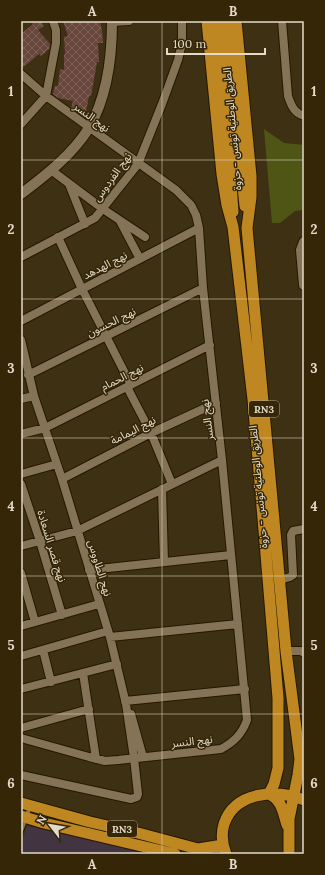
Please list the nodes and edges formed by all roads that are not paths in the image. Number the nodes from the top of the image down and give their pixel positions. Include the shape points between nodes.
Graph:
1 (53, 21) edge
2 (112, 21) edge
3 (129, 21) edge
4 (182, 21) edge
5 (208, 21) edge
6 (216, 21) edge
7 (226, 21) edge
8 (236, 21) edge
9 (282, 21) edge
10 (21, 74) edge
11 (46, 96) junction
12 (304, 116) edge
13 (21, 124) edge
14 (88, 128) junction
15 (138, 164) junction
16 (51, 170) junction
17 (68, 183) junction
18 (21, 194) edge
19 (103, 209) junction
20 (119, 219) junction
21 (85, 224) junction
22 (233, 227) junction
23 (198, 228) junction
24 (247, 228) junction
25 (58, 237) junction
26 (145, 237) dead end
27 (304, 242) edge
28 (21, 257) edge
29 (140, 260) junction
30 (304, 278) edge
31 (203, 288) junction
32 (82, 289) junction
33 (21, 321) edge
34 (106, 337) junction
35 (21, 340) edge
36 (210, 345) junction
37 (28, 375) junction
38 (129, 386) junction
39 (34, 396) junction
40 (21, 399) edge
41 (216, 403) junction
42 (45, 428) junction
43 (151, 433) junction
44 (21, 434) edge
45 (222, 460) junction
46 (57, 464) junction
47 (21, 474) edge
48 (62, 479) junction
49 (21, 484) edge
50 (172, 484) junction
51 (162, 489) junction
52 (25, 508) edge
53 (304, 529) edge
54 (77, 531) junction
55 (40, 541) junction
56 (21, 546) edge
57 (231, 555) junction
58 (164, 562) junction
59 (90, 570) junction
60 (21, 573) edge
61 (280, 580) junction
62 (23, 585) edge
63 (99, 604) junction
64 (62, 615) junction
65 (35, 622) junction
66 (238, 624) junction
67 (21, 626) edge
68 (109, 634) junction
69 (43, 650) junction
70 (286, 650) junction
71 (304, 653) edge
72 (21, 656) edge
73 (117, 664) junction
74 (83, 673) junction
75 (52, 682) junction
76 (21, 689) edge
77 (245, 689) junction
78 (126, 703) junction
79 (89, 709) junction
80 (21, 728) edge
81 (21, 738) edge
82 (134, 758) junction
83 (143, 758) junction
84 (96, 759) junction
85 (300, 759) junction
86 (304, 772) edge
87 (21, 774) edge
88 (269, 794) junction
89 (299, 798) edge
90 (26, 805) edge
91 (23, 817) edge
92 (288, 829) junction
93 (21, 831) edge
94 (224, 849) edge
95 (175, 854) edge
96 (289, 854) edge

1 - 11 street via 56,43
2 - 3 street
2 - 14 street via 108,74 99,105
4 - 15 street, نهج الفردوس via 182,43 178,60
5 - 22 highway, الطريق الوطنية تونس - حزوة / RN3 via 223,184
6 - 22 highway via 233,200
7 - 24 highway
8 - 24 highway, الطريق الوطنية تونس - حزوة / RN3 via 251,176
9 - 12 street via 288,96 291,106
10 - 11 street, نهج النسر
11 - 13 street
11 - 14 street, نهج النسر
14 - 15 street, نهج النسر
14 - 16 street via 68,154
15 - 19 street, نهج الفردوس
15 - 23 street, نهج النسر via 185,198 196,215
16 - 17 street
16 - 18 street
17 - 19 street
17 - 21 street
19 - 20 street
19 - 21 street, نهج الفردوس
20 - 26 street
20 - 29 street
21 - 25 street, نهج الفردوس
22 - 88 highway, الطريق الوطنية تونس - حزوة / RN3 via 254,399 278,698 278,768
23 - 29 street, نهج الهدهد
23 - 31 street, نهج النسر
24 - 61 highway, الطريق الوطنية تونس - حزوة / RN3
25 - 28 street, نهج الفردوس
25 - 32 street
27 - 30 street via 301,250
29 - 32 street, نهج الهدهد
31 - 34 street, نهج الحسون
31 - 36 street, نهج النسر
32 - 33 street, نهج الهدهد
32 - 34 street
34 - 37 street, نهج الحسون
34 - 38 street
35 - 37 street, نهج الطاووس
36 - 38 street, نهج الحمام
36 - 41 street, نهج النسر
37 - 39 street, نهج الطاووس
38 - 42 street, نهج الحمام
38 - 43 street
39 - 40 street
39 - 42 street, نهج الطاووس
41 - 43 street, نهج اليمامة
41 - 45 street, نهج النسر
42 - 44 street, نهج الحمام
42 - 46 street, نهج الطاووس
43 - 48 street, نهج اليمامة
43 - 50 street
45 - 50 street
45 - 57 street, نهج النسر
46 - 47 street
46 - 48 street, نهج الطاووس
48 - 54 street, نهج الطاووس
49 - 52 street, نهج قصر السعادة
50 - 51 street
51 - 54 street
51 - 58 street
52 - 55 street, نهج قصر السعادة
53 - 61 street via 295,530 291,535 293,575
54 - 55 street
54 - 59 street, نهج الطاووس
55 - 56 street
55 - 64 street, نهج قصر السعادة
57 - 58 street
57 - 66 street, نهج النسر
58 - 59 street
59 - 63 street, نهج الطاووس
60 - 62 street
61 - 70 highway, الطريق الوطنية تونس - حزوة / RN3
62 - 65 street
63 - 64 street
63 - 68 street, نهج الطاووس
64 - 65 street
65 - 67 street
66 - 68 street
66 - 77 street, نهج النسر
68 - 69 street
68 - 73 street, نهج الطاووس
69 - 72 street
69 - 75 street
70 - 71 street
70 - 85 highway, الطريق الوطنية تونس - حزوة / RN3
73 - 74 street
73 - 78 street, نهج الطاووس
74 - 75 street
74 - 79 street
75 - 76 street
77 - 78 street
77 - 83 street, نهج النسر via 247,720 234,741 221,749
78 - 82 street, نهج الطاووس
78 - 83 street
79 - 80 street
79 - 84 street
81 - 84 street, نهج النسر
82 - 83 street, نهج النسر
82 - 84 street, نهج النسر via 106,761
82 - 87 street, نهج الطاووس via 138,794 134,799
85 - 86 highway
85 - 89 highway, الطريق الوطنية تونس - حزوة / RN3
88 - 89 highway, RN3 via 280,793
88 - 92 highway, RN3 via 280,803
88 - 94 highway, RN3 via 250,797 232,809 222,830
89 - 92 highway, RN3
90 - 91 lane
90 - 94 highway, RN3 via 194,848
91 - 93 lane
91 - 95 highway, RN3
92 - 96 highway, RN3

